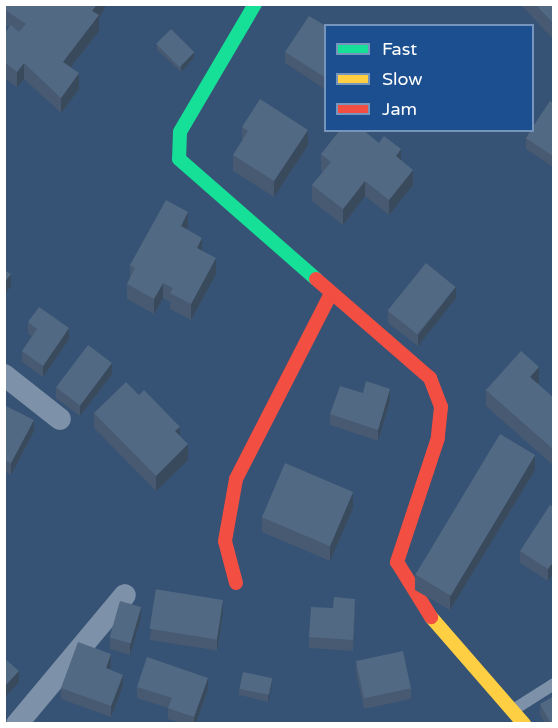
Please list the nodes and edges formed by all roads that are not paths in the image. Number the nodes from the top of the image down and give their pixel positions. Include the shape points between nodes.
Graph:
1 (255, 4) edge
2 (331, 293) junction
3 (4, 375) edge
4 (60, 419) dead end
5 (236, 583) dead end
6 (125, 595) dead end
7 (554, 684) edge
8 (512, 711) junction
9 (17, 723) edge
10 (524, 723) edge

1 - 2 street via 180,132 178,159
2 - 5 street via 236,479 225,541
2 - 8 street via 430,378 441,407 438,438 397,562 418,602
3 - 4 street
6 - 9 street
7 - 8 lane
8 - 10 street

